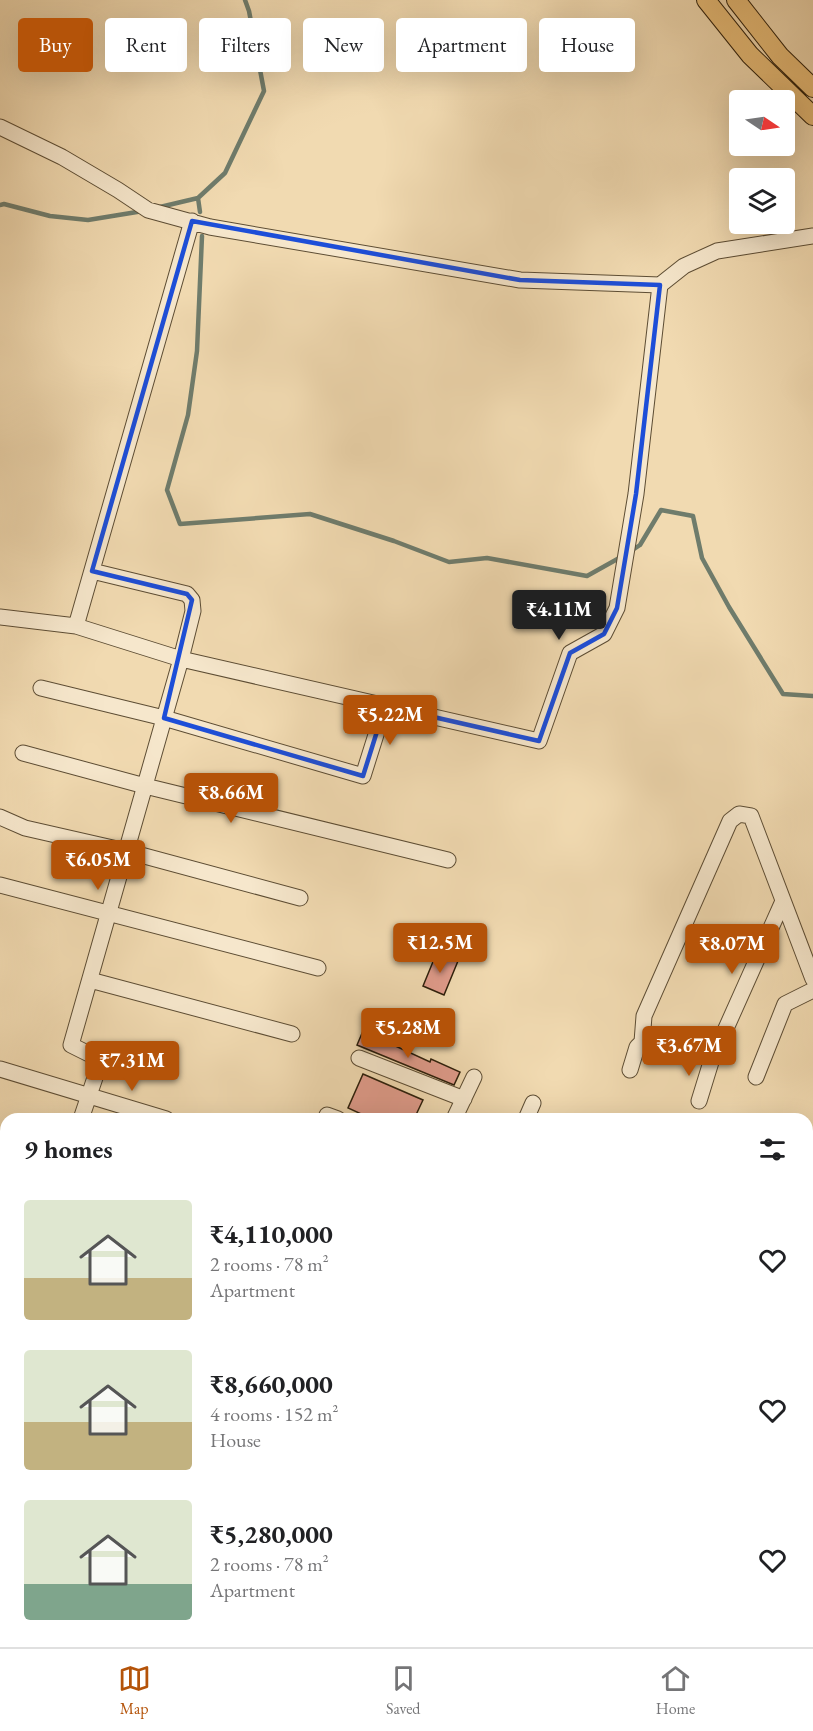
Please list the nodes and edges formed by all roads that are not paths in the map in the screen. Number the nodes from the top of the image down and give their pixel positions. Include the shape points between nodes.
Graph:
1 (706, 0) edge
2 (736, 0) edge
3 (813, 88) edge
4 (813, 116) edge
5 (0, 127) edge
6 (192, 221) junction
7 (813, 236) edge
8 (660, 285) junction
9 (92, 571) junction
10 (0, 617) edge
11 (76, 626) junction
12 (181, 659) junction
13 (41, 688) dead end
14 (385, 706) junction
15 (164, 718) junction
16 (23, 753) dead end
17 (145, 786) junction
18 (0, 817) edge
19 (126, 851) junction
20 (448, 860) dead end
21 (0, 885) edge
22 (300, 898) dead end
23 (783, 901) junction
24 (108, 914) junction
25 (318, 968) dead end
26 (813, 979) edge
27 (90, 980) junction
28 (813, 990) edge
29 (292, 1034) dead end
30 (359, 1058) dead end
31 (0, 1069) edge
32 (630, 1070) dead end
33 (474, 1077) dead end
34 (756, 1077) dead end
35 (89, 1096) junction
36 (464, 1099) junction
37 (699, 1101) dead end
38 (533, 1103) dead end
39 (83, 1113) edge
40 (146, 1113) edge
41 (457, 1113) edge
42 (529, 1113) edge

1 - 4 main road via 750,54
2 - 3 main road via 780,56
5 - 6 street via 62,157 148,210
6 - 8 street via 520,280
6 - 9 street
7 - 8 street via 717,251 684,266
8 - 14 street via 636,494 617,608 604,634 570,653 539,741
9 - 11 street
9 - 12 street via 187,594 193,611
10 - 11 street
11 - 12 street
12 - 14 street
12 - 15 street
13 - 15 street
14 - 15 street via 363,776
15 - 17 street
16 - 17 street
17 - 19 street
17 - 20 street
18 - 19 street via 25,828
19 - 22 street
19 - 24 street
21 - 24 street
23 - 26 street
23 - 32 street via 751,816 739,814 730,821 644,1016 642,1042
23 - 37 street via 711,1062
24 - 25 street
24 - 27 street
27 - 29 street
27 - 35 street via 71,1045 101,1060
28 - 34 street via 785,1004
30 - 36 street
31 - 35 street
33 - 36 street
35 - 39 street
35 - 40 street
36 - 41 street
38 - 42 street

